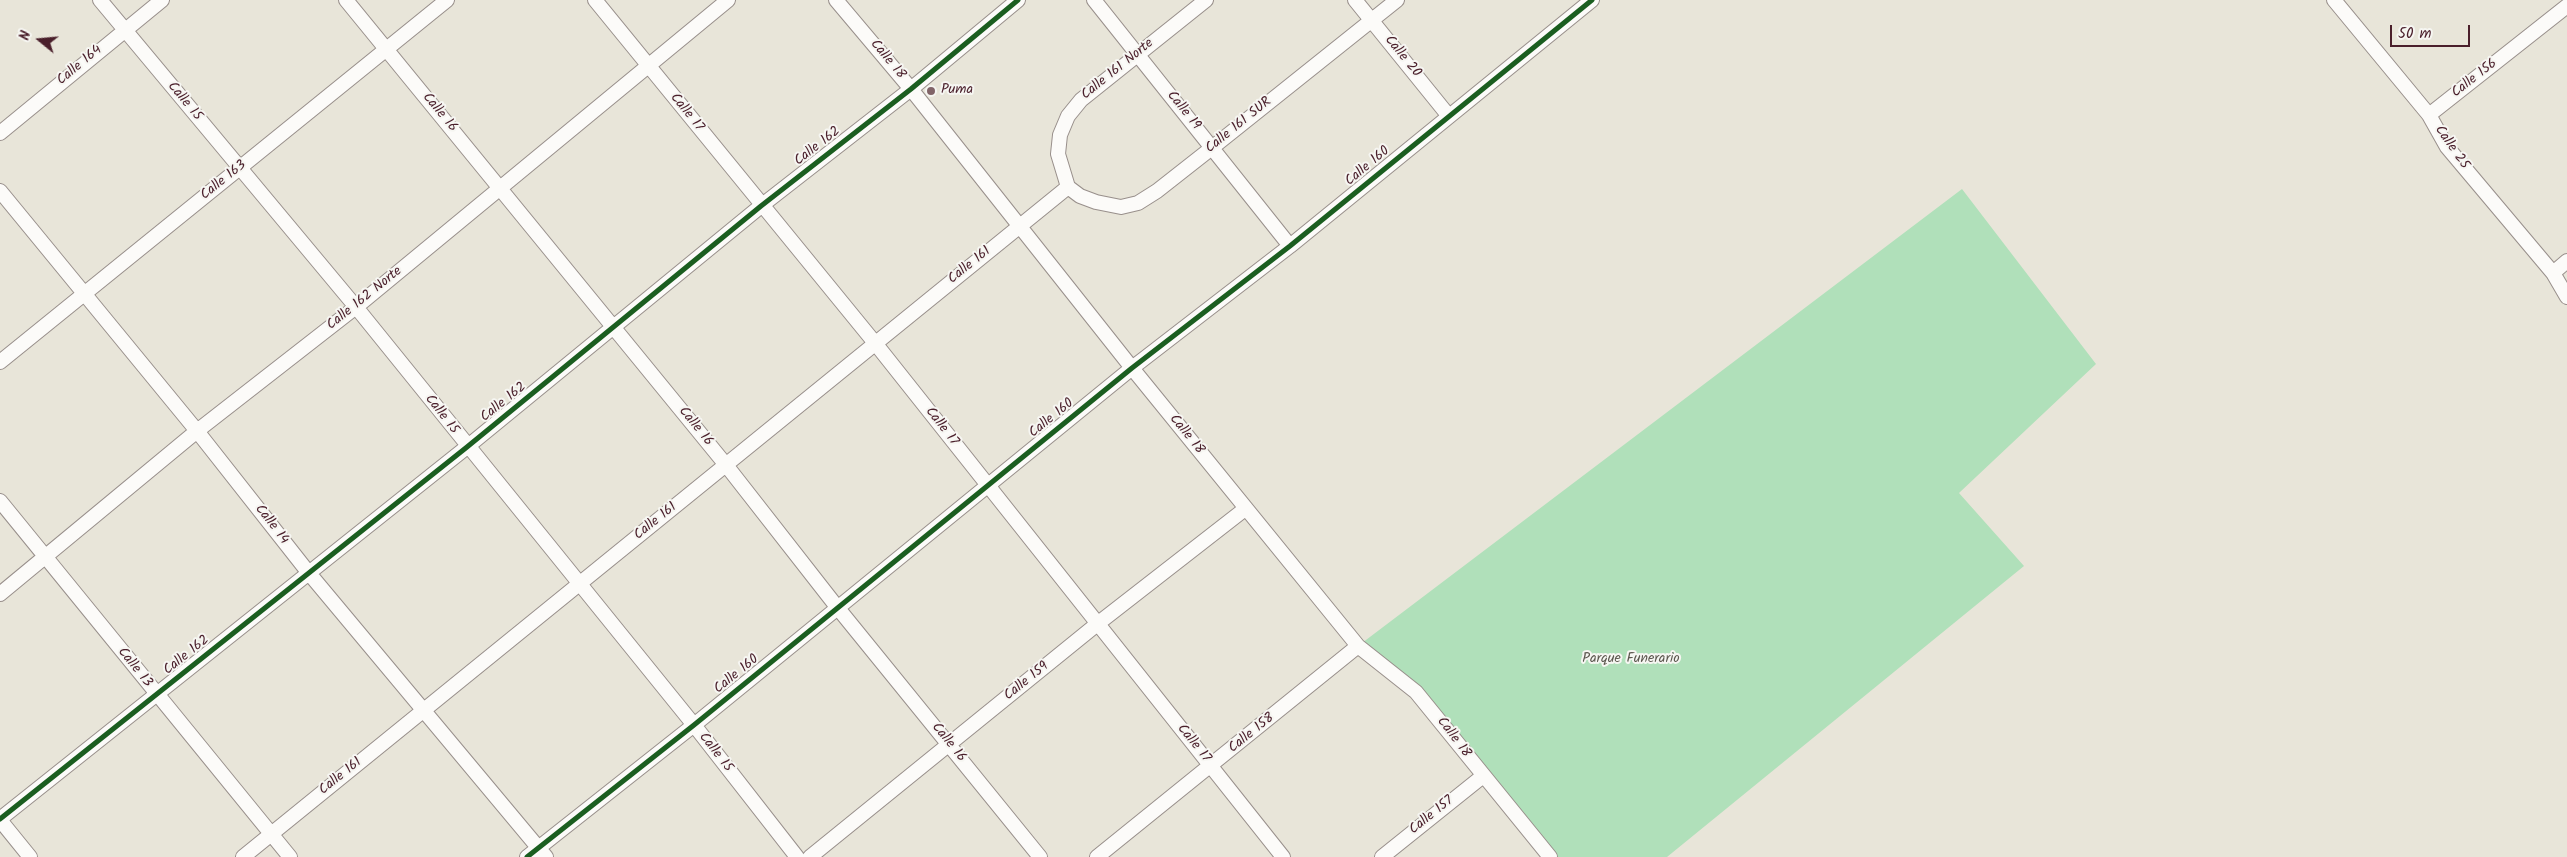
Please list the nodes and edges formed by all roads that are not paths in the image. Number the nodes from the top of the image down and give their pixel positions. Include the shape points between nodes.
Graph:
1 (100, 0) edge
2 (162, 0) edge
3 (346, 0) edge
4 (447, 0) edge
5 (594, 0) edge
6 (728, 0) edge
7 (836, 0) edge
8 (1018, 0) edge
9 (1094, 0) edge
10 (1206, 0) edge
11 (1356, 0) edge
12 (1396, 0) edge
13 (1592, 0) edge
14 (2334, 0) edge
15 (2567, 6) edge
16 (1371, 20) junction
17 (123, 30) junction
18 (386, 50) junction
19 (1138, 55) junction
20 (649, 67) junction
21 (911, 89) junction
22 (1448, 115) junction
23 (2429, 115) junction
24 (0, 133) edge
25 (1213, 147) junction
26 (240, 168) junction
27 (1068, 187) junction
28 (501, 188) junction
29 (0, 191) edge
30 (761, 206) junction
31 (1020, 226) junction
32 (1290, 246) junction
33 (2567, 261) edge
34 (2553, 273) junction
35 (84, 294) junction
36 (2567, 297) edge
37 (356, 307) junction
38 (614, 327) junction
39 (875, 344) junction
40 (0, 362) edge
41 (1132, 368) junction
42 (197, 431) junction
43 (467, 448) junction
44 (726, 465) junction
45 (988, 486) junction
46 (0, 501) edge
47 (1245, 509) junction
48 (45, 557) junction
49 (308, 572) junction
50 (579, 584) junction
51 (0, 594) edge
52 (837, 607) junction
53 (1096, 625) junction
54 (1358, 646) junction
55 (156, 695) junction
56 (425, 709) junction
57 (694, 725) junction
58 (950, 746) junction
59 (1211, 767) junction
60 (1483, 776) junction
61 (0, 819) edge
62 (272, 834) junction
63 (542, 852) edge
64 (30, 857) edge
65 (244, 857) edge
66 (290, 857) edge
67 (526, 857) edge
68 (797, 857) edge
69 (810, 857) edge
70 (1040, 857) edge
71 (1097, 857) edge
72 (1283, 857) edge
73 (1382, 857) edge
74 (1550, 857) edge

1 - 17 street, Calle 15
2 - 17 street, Calle 164
3 - 18 street, Calle 16
4 - 18 street, Calle 163
5 - 20 street, Calle 17
6 - 20 street, Calle 162 Norte
7 - 21 street, Calle 18
8 - 21 street, Calle 162
9 - 19 street, Calle 19
10 - 19 street, Calle 161 Norte
11 - 16 street, Calle 20
12 - 16 street, Calle 161 SUR
13 - 22 street, Calle 160
14 - 23 street, Calle 25
15 - 23 street, Calle 156
16 - 22 street, Calle 20
16 - 25 street, Calle 161 SUR
17 - 24 street, Calle 164
17 - 26 street, Calle 15
18 - 26 street, Calle 163
18 - 28 street, Calle 16
19 - 25 street, Calle 19
19 - 27 street, Calle 161 Norte via 1081,100 1068,116 1060,135 1058,154
20 - 28 street, Calle 162 Norte
20 - 30 street, Calle 17
21 - 30 street, Calle 162
21 - 31 street, Calle 18
22 - 32 street, Calle 160
23 - 34 street, Calle 25 via 2447,147
25 - 27 street, Calle 161 SUR via 1138,203 1121,207 1096,202
25 - 32 street, Calle 19
26 - 35 street, Calle 163
26 - 37 street, Calle 15
27 - 31 street, Calle 161
28 - 37 street, Calle 162 Norte
28 - 38 street, Calle 16
29 - 35 street, Calle 14
30 - 38 street, Calle 162
30 - 39 street, Calle 17
31 - 39 street, Calle 161
31 - 41 street, Calle 18
32 - 41 street, Calle 160
33 - 34 street
34 - 36 street, Calle 25
35 - 40 street, Calle 163
35 - 42 street, Calle 14
37 - 42 street, Calle 162 Norte
37 - 43 street, Calle 15
38 - 43 street, Calle 162
38 - 44 street, Calle 16
39 - 44 street, Calle 161
39 - 45 street, Calle 17
41 - 45 street, Calle 160
41 - 47 street, Calle 18
42 - 48 street, Calle 162 Norte
42 - 49 street, Calle 14
43 - 49 street, Calle 162
43 - 50 street, Calle 15
44 - 50 street, Calle 161
44 - 52 street, Calle 16
45 - 52 street, Calle 160
45 - 53 street, Calle 17
46 - 48 street, Calle 13
47 - 53 street, Calle 159
47 - 54 street, Calle 18
48 - 51 street, Calle 162 Norte
48 - 55 street, Calle 13
49 - 55 street, Calle 162
49 - 56 street, Calle 14
50 - 56 street, Calle 161
50 - 57 street, Calle 15
52 - 57 street, Calle 160
52 - 58 street, Calle 16
53 - 58 street, Calle 159
53 - 59 street, Calle 17
54 - 59 street, Calle 158
54 - 60 street, Calle 18 via 1416,692
55 - 61 street, Calle 162
55 - 62 street, Calle 13
56 - 62 street, Calle 161
56 - 63 street, Calle 14
57 - 63 street, Calle 160
57 - 68 street, Calle 15
58 - 69 street, Calle 159
58 - 70 street, Calle 16
59 - 71 street, Calle 158
59 - 72 street, Calle 17
60 - 73 street, Calle 157
60 - 74 street, Calle 18
61 - 64 street
62 - 65 street, Calle 161
62 - 66 street, Calle 13
63 - 67 street, Calle 160

